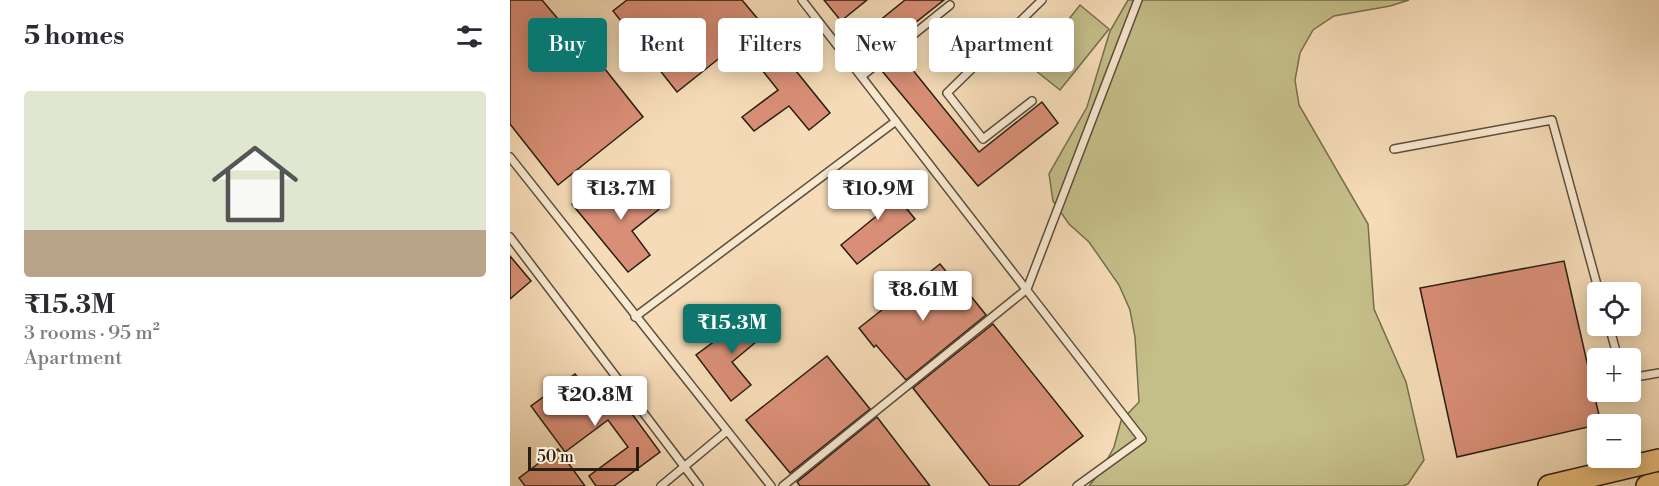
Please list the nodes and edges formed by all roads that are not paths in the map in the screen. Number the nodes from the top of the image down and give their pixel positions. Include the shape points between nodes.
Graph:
1 (802, 0) edge
2 (1042, 0) edge
3 (1138, 0) edge
4 (950, 5) dead end
5 (862, 76) junction
6 (1032, 101) dead end
7 (896, 121) junction
8 (1394, 149) dead end
9 (510, 157) edge
10 (510, 237) edge
11 (1596, 282) edge
12 (1027, 289) junction
13 (635, 317) junction
14 (1659, 373) edge
15 (1641, 376) edge
16 (727, 431) junction
17 (1659, 460) edge
18 (684, 467) junction
19 (1659, 483) edge
20 (661, 486) edge
21 (699, 486) edge
22 (771, 486) edge
23 (783, 486) edge
24 (1077, 486) edge
25 (1549, 486) edge
26 (1647, 486) edge

1 - 5 lane
2 - 6 lane via 947,93 983,139
3 - 12 lane
4 - 5 lane
5 - 7 lane
7 - 12 lane
7 - 13 lane
8 - 11 lane via 1552,120
9 - 13 lane
10 - 18 lane
12 - 23 lane
12 - 24 lane via 1142,439
13 - 16 lane
14 - 15 lane
16 - 18 lane
16 - 22 lane
17 - 25 main road
18 - 20 lane
18 - 21 lane
19 - 26 main road

